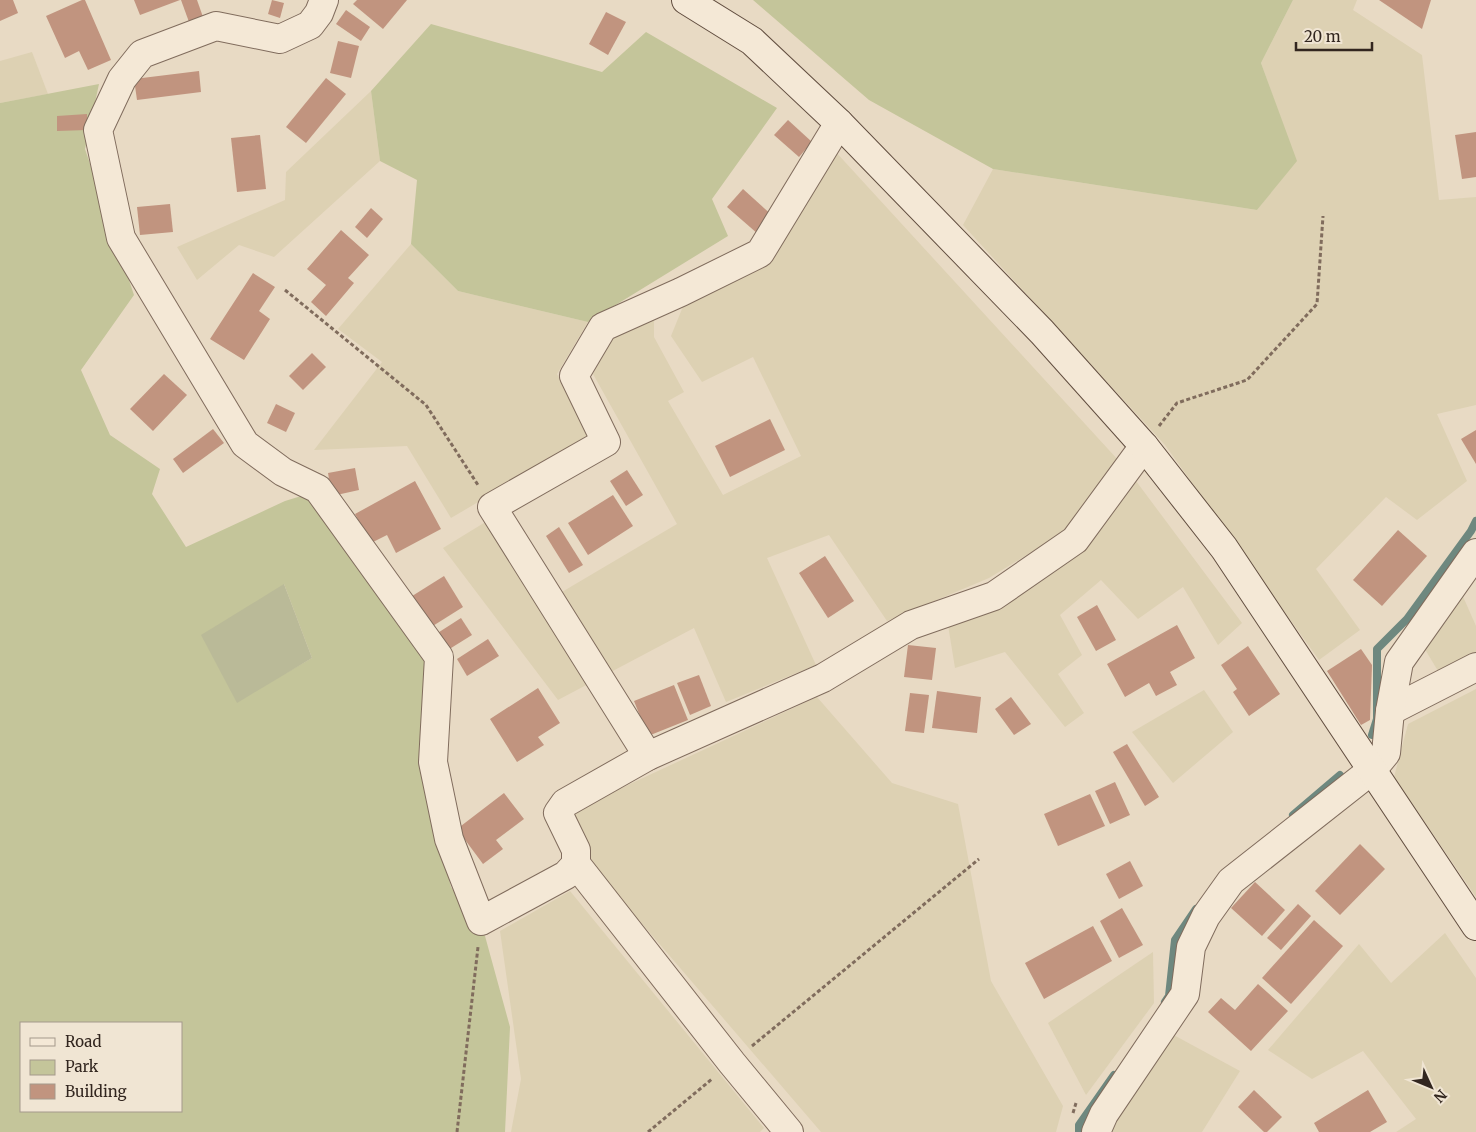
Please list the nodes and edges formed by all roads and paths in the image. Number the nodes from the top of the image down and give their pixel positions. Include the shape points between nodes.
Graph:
1 (324, 0) edge
2 (686, 0) edge
3 (839, 123) junction
4 (1323, 216) dead end
5 (285, 290) dead end
6 (1144, 446) junction
7 (492, 506) junction
8 (1476, 553) edge
9 (1476, 668) edge
10 (1390, 711) junction
11 (648, 756) junction
12 (1372, 770) junction
13 (979, 859) dead end
14 (576, 864) junction
15 (481, 922) junction
16 (1476, 926) edge
17 (732, 1063) junction
18 (457, 1132) edge
19 (648, 1132) edge
20 (789, 1132) edge
21 (1096, 1132) edge

1 - 15 street via 320,14 310,25 280,39 216,26 142,54 122,79 98,130 121,238 245,444 283,472 318,489 438,657 433,762 449,839
2 - 3 street via 752,41
3 - 6 street via 1042,332
3 - 7 street via 760,254 603,327 574,376 606,442
4 - 6 path via 1317,304 1247,380 1177,403
5 - 7 path via 426,406
6 - 11 street via 1075,540 994,596 911,626 823,678
6 - 12 street via 1224,548
7 - 11 street
8 - 10 street via 1399,662
9 - 10 street
10 - 12 street via 1386,753
11 - 14 street via 564,803 558,813 576,850
12 - 16 street
12 - 21 street via 1231,881 1206,916 1191,948 1185,994 1104,1114
13 - 17 path
14 - 15 street via 566,875
14 - 17 street
15 - 18 path
17 - 19 path
17 - 20 street

